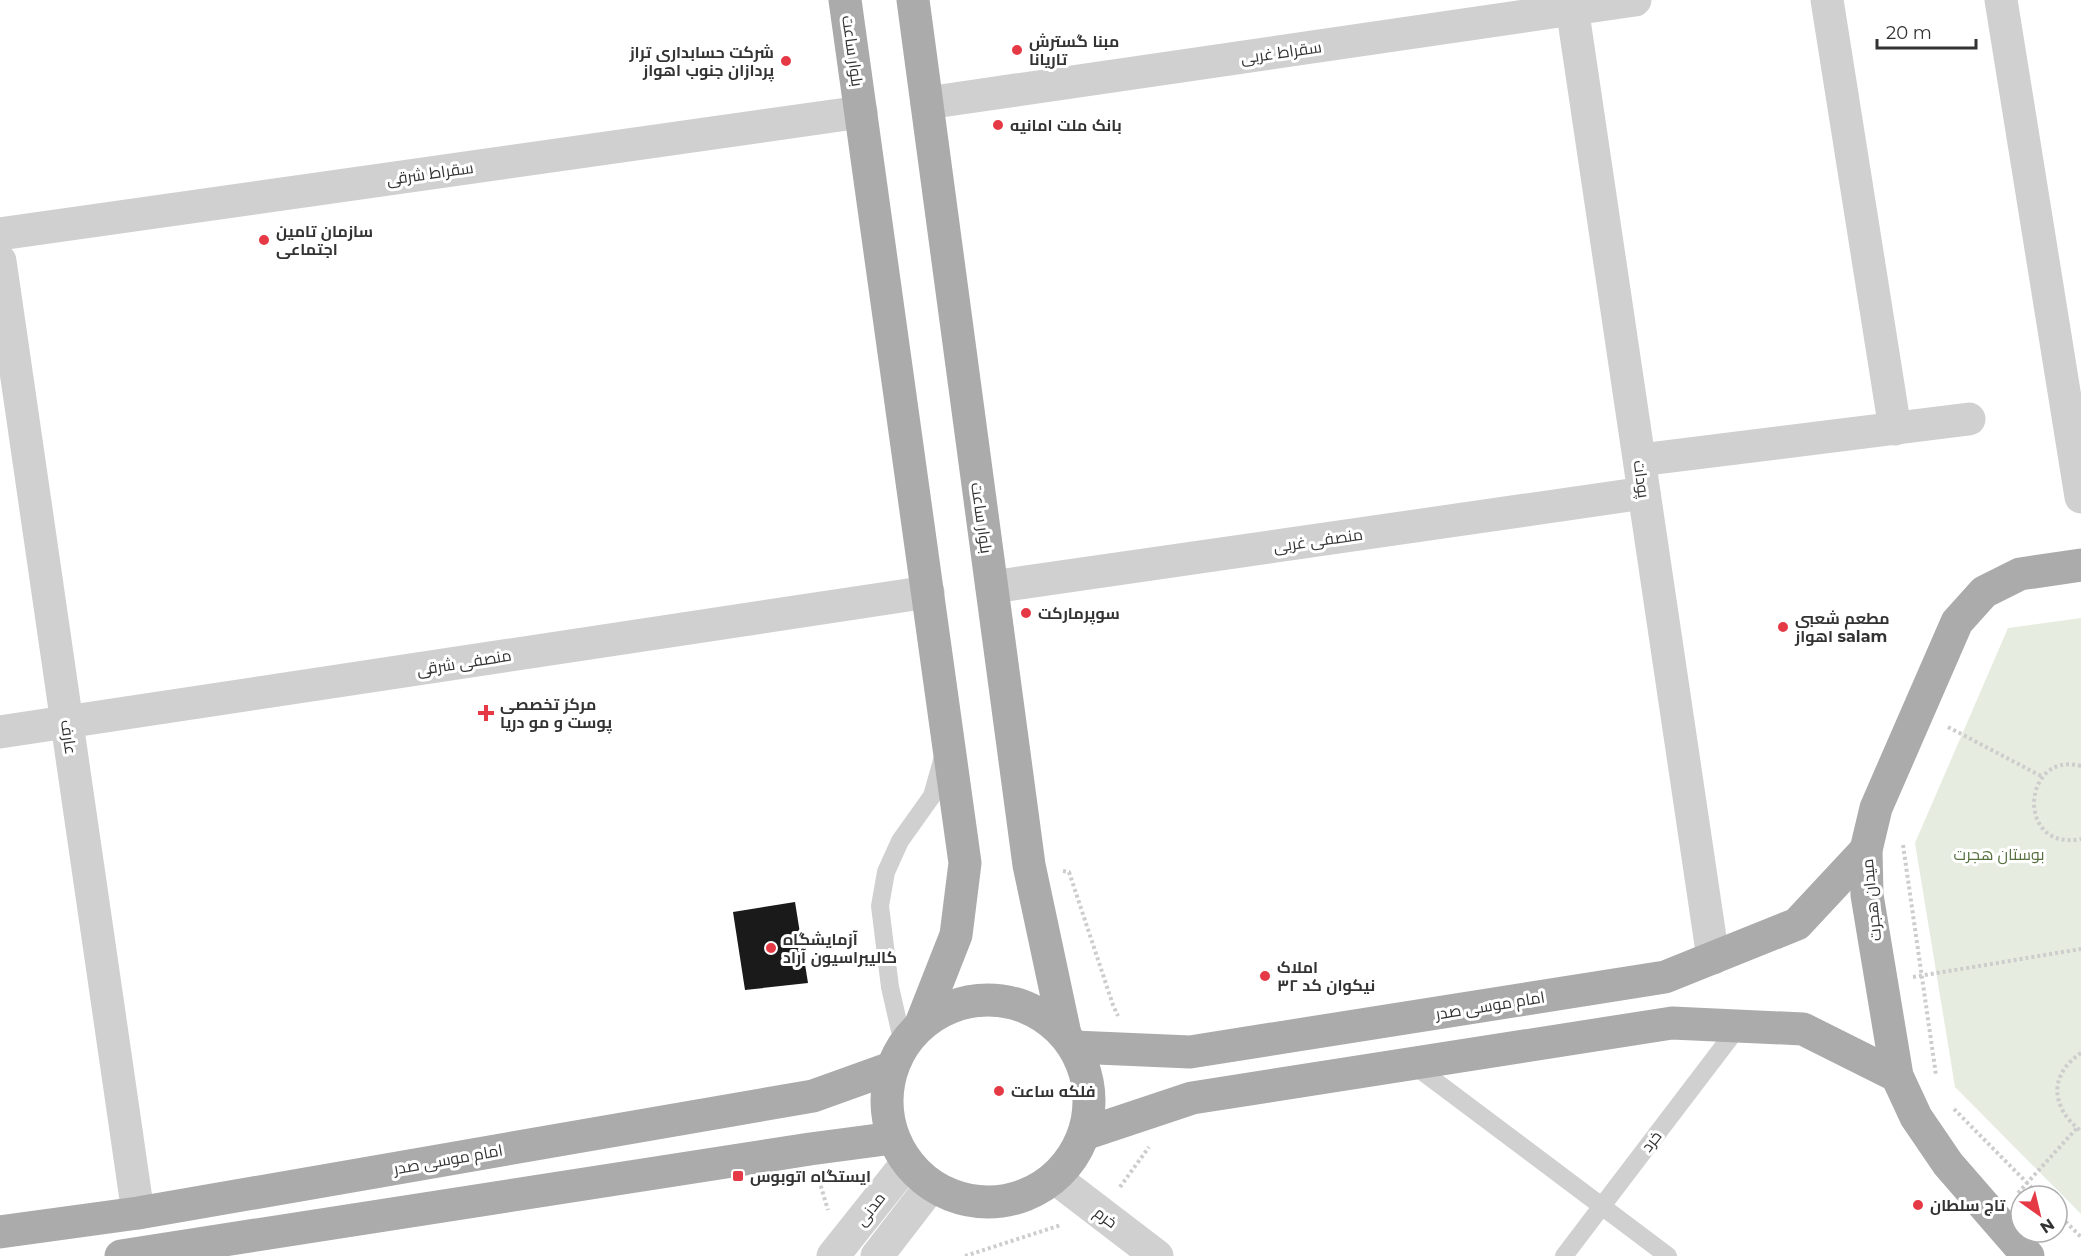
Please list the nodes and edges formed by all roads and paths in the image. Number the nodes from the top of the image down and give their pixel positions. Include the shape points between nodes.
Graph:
1 (845, 0) edge
2 (913, 0) edge
3 (1635, 0) edge
4 (1827, 0) edge
5 (2001, 0) edge
6 (1572, 5) edge
7 (927, 103) junction
8 (861, 112) junction
9 (0, 234) edge
10 (0, 261) edge
11 (1969, 419) dead end
12 (1895, 429) junction
13 (1640, 459) junction
14 (1644, 493) junction
15 (2081, 497) edge
16 (2081, 565) edge
17 (992, 587) junction
18 (928, 592) junction
19 (1917, 714) junction
20 (67, 722) junction
21 (1948, 727) junction
22 (0, 732) edge
23 (1944, 738) dead end
24 (948, 741) junction
25 (2081, 766) edge
26 (2043, 777) junction
27 (1902, 836) dead end
28 (2081, 839) edge
29 (1866, 850) junction
30 (2081, 949) edge
31 (1713, 958) junction
32 (1922, 975) junction
33 (1882, 985) junction
34 (1739, 1026) junction
35 (1069, 1040) junction
36 (905, 1046) junction
37 (2081, 1053) edge
38 (1411, 1063) junction
39 (1897, 1076) junction
40 (1937, 1083) dead end
41 (1947, 1102) dead end
42 (2079, 1130) edge
43 (1084, 1134) junction
44 (900, 1150) junction
45 (1054, 1178) junction
46 (2027, 1183) junction
47 (931, 1186) junction
48 (1602, 1206) junction
49 (138, 1212) junction
50 (1993, 1216) junction
51 (2069, 1225) edge
52 (0, 1232) edge
53 (2081, 1237) edge
54 (137, 1255) edge
55 (833, 1256) edge
56 (877, 1256) edge
57 (1157, 1256) edge
58 (1564, 1256) edge
59 (1668, 1256) edge
60 (2028, 1256) edge

1 - 8 main road, بلوار ساعت
2 - 7 main road, بلوار ساعت
3 - 6 street, سقراط غربی
4 - 12 street
5 - 15 street
6 - 7 street, سقراط غربی
6 - 13 street, پودات
7 - 17 main road, بلوار ساعت
8 - 9 street, سقراط شرقی
8 - 18 main road, بلوار ساعت
10 - 20 street, عارف
11 - 12 street
12 - 13 street
13 - 14 street, پودات
14 - 17 street, منصفی غربی
14 - 31 street, پودات
16 - 19 main road, میدان هجرت via 2020,574 1984,592 1957,622
17 - 35 main road, بلوار ساعت via 1029,865
18 - 20 street, منصفی شرقی
18 - 24 main road, بلوار ساعت
19 - 21 path
19 - 29 main road, میدان هجرت via 1876,808
20 - 22 street, منصفی شرقی
20 - 49 street, عارف
21 - 23 path
21 - 26 path
24 - 36 main road, بلوار ساعت via 965,862 956,935
24 - 36 lane via 932,796 900,841 886,872 880,906 890,987
25 - 26 path via 2064,765
26 - 28 path via 2033,800 2039,823 2059,838
27 - 32 path
29 - 31 main road, امام موسی صدر via 1797,924
29 - 33 main road, میدان هجرت via 1867,895
30 - 32 path
31 - 35 main road, امام موسی صدر via 1665,977 1190,1052
32 - 33 path
32 - 40 path
33 - 39 main road, میدان هجرت
34 - 38 main road via 1672,1023
34 - 39 main road via 1803,1029
34 - 48 lane, خرد
35 - 36 main road via 1041,1014 1011,1002 979,999 948,1008
35 - 43 main road via 1089,1081 1090,1108
36 - 44 main road via 886,1103
36 - 49 main road, امام موسی صدر via 813,1096
37 - 42 path via 2063,1069 2058,1083 2062,1112
38 - 43 main road via 1192,1098
38 - 48 lane
39 - 50 main road, میدان هجرت via 1916,1117 1942,1155
41 - 46 path
42 - 46 path
43 - 45 main road via 1072,1158
44 - 47 main road
44 - 54 main road via 810,1149
44 - 55 street, مدنی
45 - 47 main road via 1026,1196 994,1203 961,1199
45 - 57 street, خرم
46 - 50 path
47 - 56 street, مدنی
48 - 58 lane, خرد
48 - 59 lane
49 - 52 main road, امام موسی صدر
49 - 54 street, عارف
50 - 60 main road, میدان هجرت
51 - 53 path

